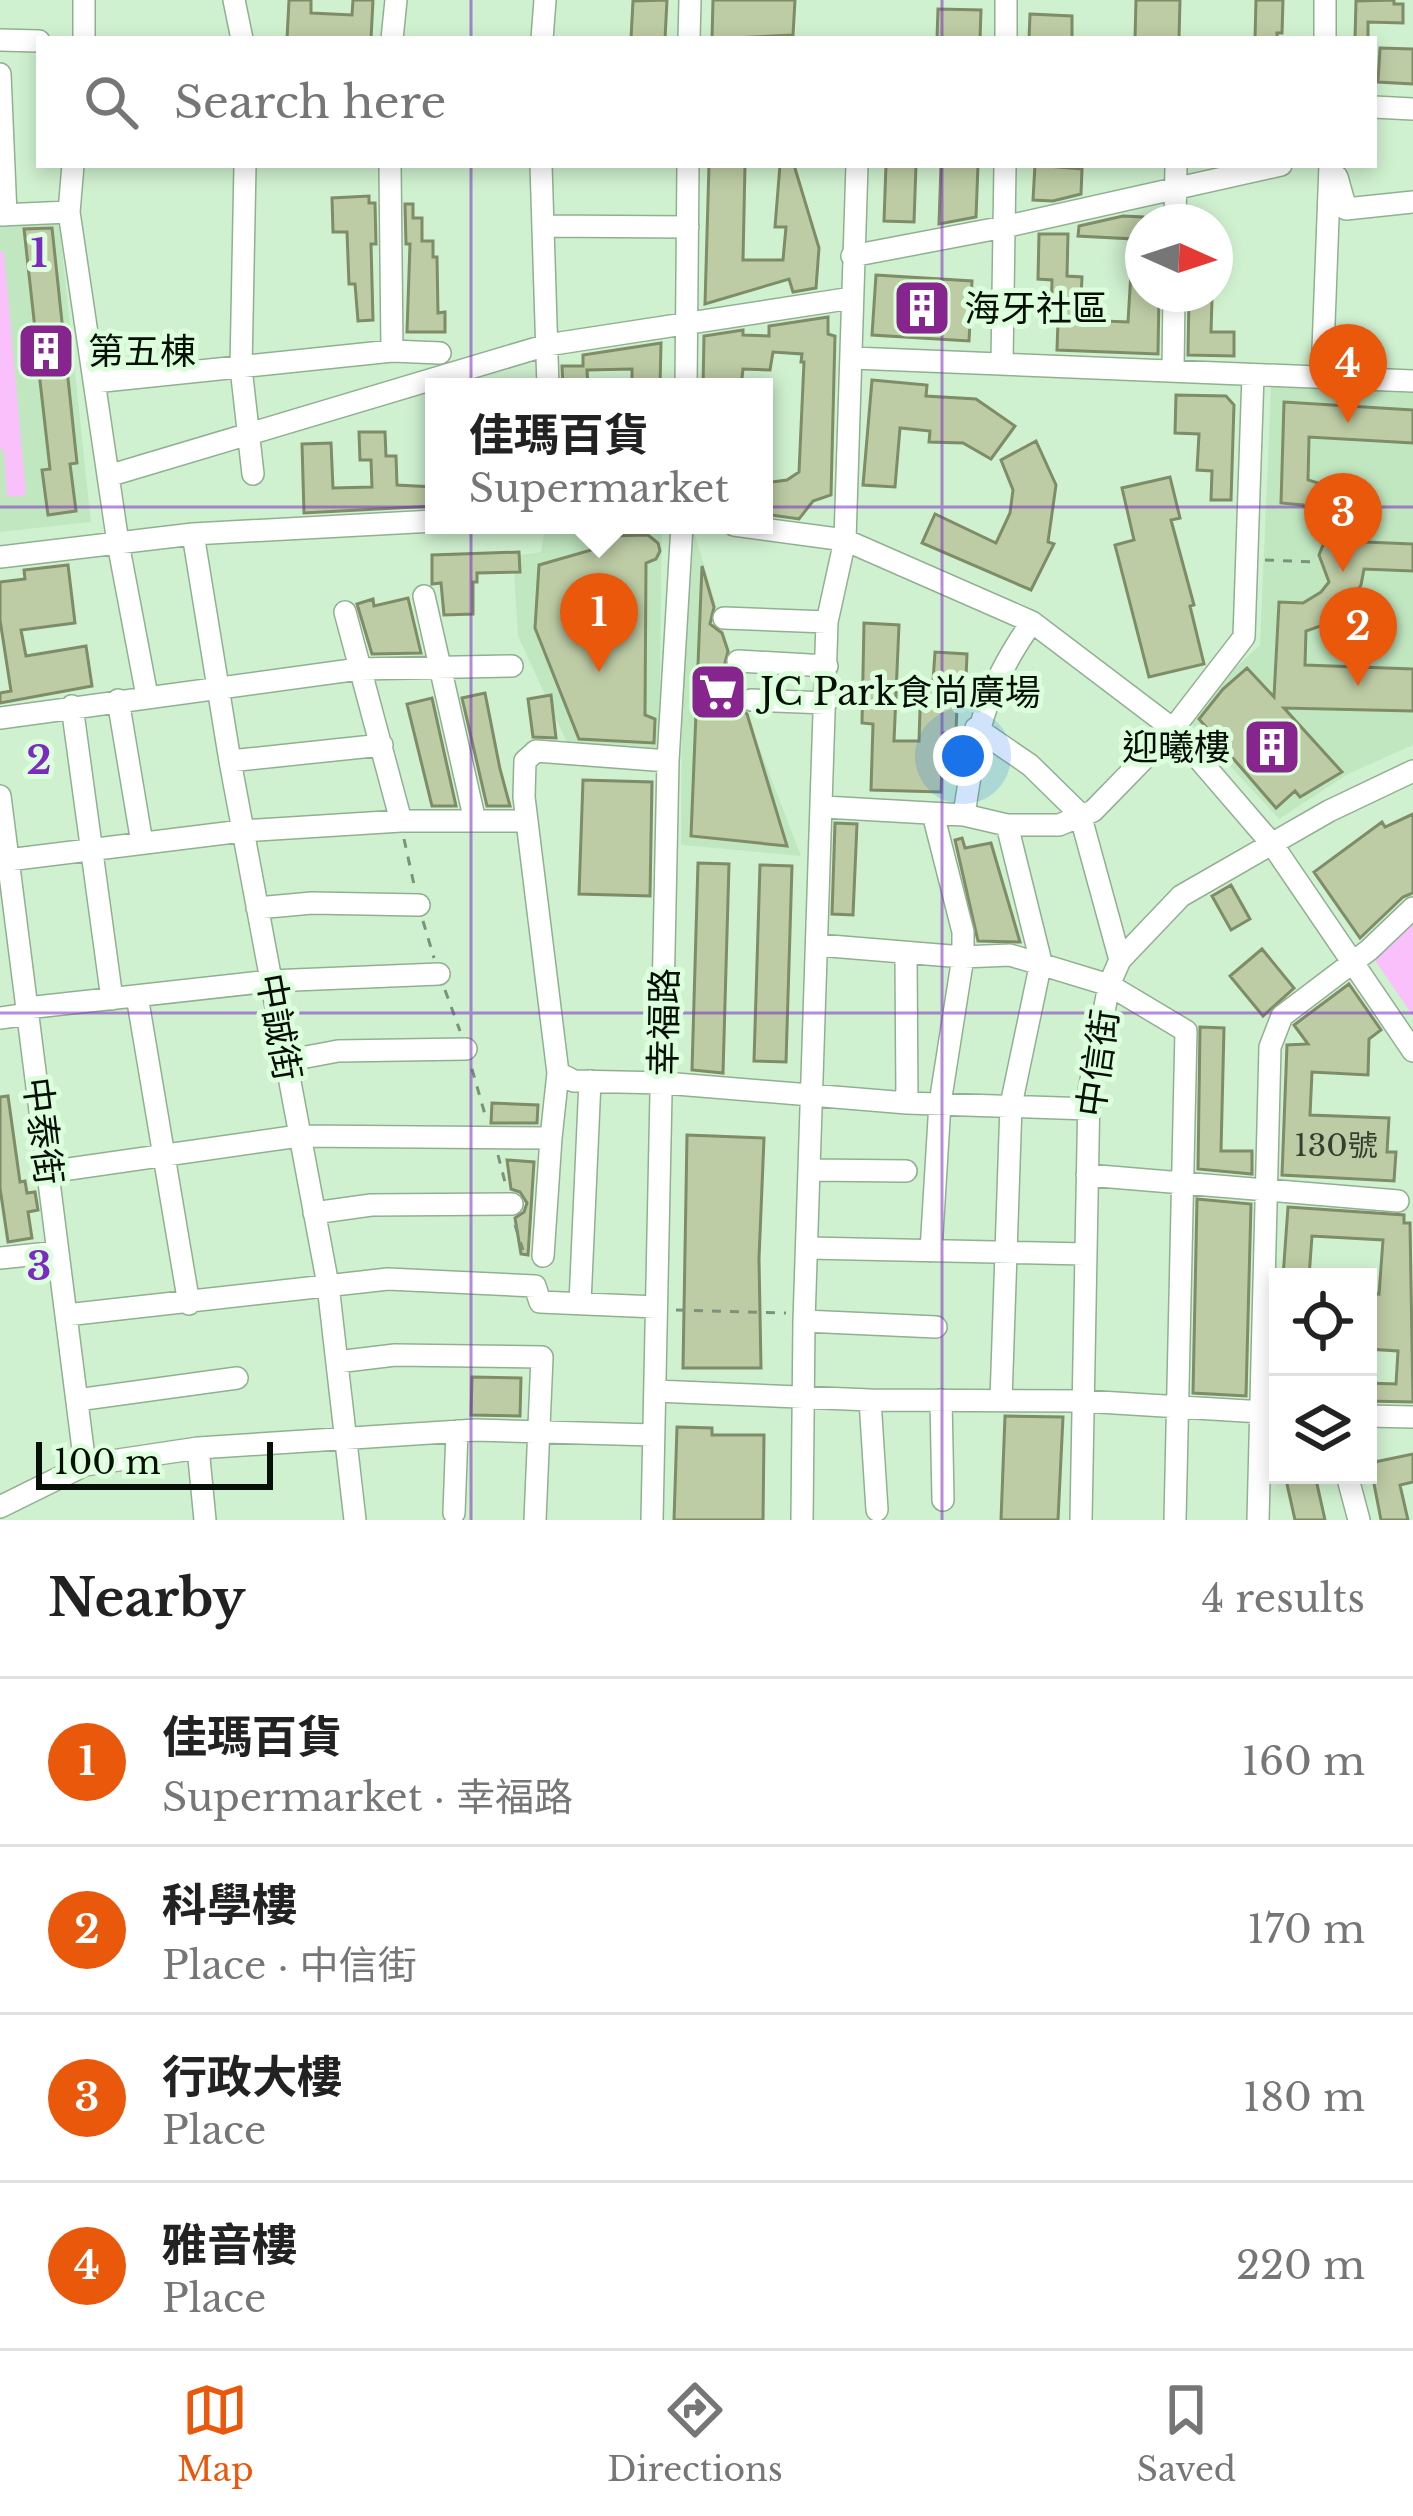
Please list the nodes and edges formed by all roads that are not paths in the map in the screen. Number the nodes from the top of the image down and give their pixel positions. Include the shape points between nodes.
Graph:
1 (84, 0) edge
2 (234, 0) edge
3 (396, 0) edge
4 (544, 0) edge
5 (691, 0) edge
6 (1006, 0) edge
7 (1325, 0) edge
8 (84, 36) edge
9 (241, 36) edge
10 (392, 36) edge
11 (542, 36) edge
12 (689, 36) edge
13 (1006, 36) edge
14 (1325, 36) edge
15 (0, 40) edge
16 (36, 41) edge
17 (0, 74) edge
18 (1377, 107) edge
19 (1413, 109) edge
20 (73, 168) edge
21 (245, 168) edge
22 (390, 168) edge
23 (542, 168) edge
24 (688, 168) edge
25 (857, 168) edge
26 (1005, 168) edge
27 (1252, 168) edge
28 (1332, 168) edge
29 (1333, 168) edge
30 (1176, 176) edge
31 (1413, 202) edge
32 (69, 212) junction
33 (3, 215) edge
34 (543, 226) junction
35 (688, 227) junction
36 (1004, 227) junction
37 (852, 256) junction
38 (852, 298) junction
39 (1174, 312) edge
40 (688, 323) junction
41 (547, 346) junction
42 (392, 351) junction
43 (440, 352) dead end
44 (853, 358) junction
45 (1002, 362) junction
46 (241, 368) junction
47 (1173, 370) junction
48 (1253, 375) junction
49 (1322, 376) junction
50 (439, 378) edge
51 (548, 378) edge
52 (686, 378) edge
53 (1413, 380) edge
54 (94, 382) junction
55 (425, 382) edge
56 (248, 435) junction
57 (253, 474) dead end
58 (108, 476) junction
59 (425, 521) edge
60 (773, 530) edge
61 (193, 534) junction
62 (681, 534) edge
63 (845, 540) junction
64 (118, 543) junction
65 (0, 557) edge
66 (424, 596) dead end
67 (345, 612) dead end
68 (724, 617) dead end
69 (827, 622) junction
70 (1032, 622) junction
71 (739, 662) dead end
72 (439, 665) junction
73 (512, 665) dead end
74 (827, 666) junction
75 (359, 669) junction
76 (218, 687) junction
77 (147, 696) junction
78 (118, 700) junction
79 (751, 700) dead end
80 (826, 704) junction
81 (72, 706) junction
82 (0, 718) edge
83 (976, 728) junction
84 (1173, 729) junction
85 (382, 745) junction
86 (230, 761) junction
87 (668, 761) junction
88 (1413, 771) edge
89 (0, 796) edge
90 (824, 807) junction
91 (933, 814) junction
92 (1080, 814) junction
93 (964, 815) junction
94 (476, 820) junction
95 (400, 821) junction
96 (526, 821) junction
97 (1006, 825) junction
98 (242, 830) junction
99 (142, 843) junction
100 (1272, 844) junction
101 (93, 849) junction
102 (8, 860) junction
103 (419, 905) dead end
104 (257, 908) junction
105 (1413, 908) edge
106 (818, 945) junction
107 (906, 954) junction
108 (962, 957) junction
109 (1120, 960) junction
110 (1354, 960) junction
111 (1040, 962) junction
112 (439, 974) dead end
113 (270, 980) junction
114 (1109, 985) junction
115 (137, 995) junction
116 (112, 998) junction
117 (28, 1011) junction
118 (0, 1018) edge
119 (466, 1049) dead end
120 (1413, 1051) edge
121 (285, 1061) junction
122 (558, 1073) junction
123 (590, 1081) junction
124 (664, 1083) junction
125 (812, 1096) junction
126 (907, 1103) junction
127 (940, 1103) junction
128 (1010, 1106) junction
129 (1089, 1109) junction
130 (299, 1136) junction
131 (551, 1138) junction
132 (166, 1155) junction
133 (810, 1170) junction
134 (906, 1171) dead end
135 (48, 1172) junction
136 (1087, 1175) junction
137 (1183, 1183) junction
138 (1267, 1190) junction
139 (1398, 1201) dead end
140 (512, 1204) dead end
141 (314, 1214) junction
142 (808, 1248) junction
143 (924, 1251) junction
144 (58, 1252) junction
145 (1008, 1252) junction
146 (1085, 1254) junction
147 (543, 1256) dead end
148 (0, 1258) edge
149 (328, 1285) junction
150 (580, 1303) junction
151 (189, 1304) junction
152 (656, 1309) junction
153 (66, 1315) junction
154 (804, 1317) junction
155 (936, 1327) dead end
156 (337, 1362) junction
157 (1270, 1376) edge
158 (237, 1378) dead end
159 (655, 1391) junction
160 (804, 1398) junction
161 (77, 1400) junction
162 (870, 1400) junction
163 (941, 1400) junction
164 (1001, 1400) junction
165 (1083, 1401) junction
166 (1177, 1406) junction
167 (1269, 1412) edge
168 (1377, 1416) edge
169 (1413, 1418) edge
170 (1269, 1421) edge
171 (457, 1431) junction
172 (539, 1431) junction
173 (653, 1435) junction
174 (345, 1436) junction
175 (198, 1448) junction
176 (86, 1465) junction
177 (1349, 1484) edge
178 (943, 1500) dead end
179 (0, 1507) edge
180 (877, 1510) dead end
181 (454, 1513) dead end
182 (205, 1520) edge
183 (356, 1520) edge
184 (535, 1520) edge
185 (652, 1520) edge
186 (802, 1520) edge
187 (1081, 1520) edge
188 (1175, 1520) edge
189 (1258, 1520) edge
190 (1359, 1520) edge

1 - 8 street
2 - 9 street
3 - 10 street
4 - 11 street
5 - 12 street
6 - 13 street
7 - 14 street
15 - 16 street
17 - 33 street
18 - 19 street
20 - 32 street
21 - 46 street
22 - 42 street
23 - 34 street
24 - 35 street
25 - 37 street
26 - 36 street
27 - 30 street
28 - 49 street
29 - 31 street via 1346,209
30 - 36 street
32 - 33 street
32 - 54 street
34 - 35 street
34 - 41 street
35 - 40 street
36 - 37 street
36 - 45 street
37 - 38 street
38 - 40 street
38 - 44 street
39 - 47 street
40 - 41 street
40 - 52 street
41 - 50 street
41 - 51 street
42 - 43 street
42 - 46 street
44 - 45 street
44 - 63 street
45 - 47 street
46 - 54 street
46 - 56 street
47 - 48 street
48 - 49 street
48 - 84 street via 1244,637
49 - 53 street
54 - 58 street
55 - 56 street
56 - 57 street
56 - 58 street
58 - 64 street
59 - 61 street
60 - 63 street
61 - 64 street
61 - 76 street, 中誠街
62 - 87 street, 幸福路
63 - 69 street
63 - 70 street
64 - 65 street
64 - 77 street
66 - 72 street
67 - 75 street
68 - 69 street
69 - 74 street
70 - 83 street via 1001,665
70 - 84 street
71 - 74 street
72 - 73 street
72 - 75 street
72 - 94 street
74 - 80 street
75 - 76 street
75 - 85 street
76 - 77 street
76 - 86 street, 中誠街
77 - 78 street
78 - 81 street
78 - 99 street
79 - 80 street
80 - 90 street
81 - 82 street
81 - 101 street
83 - 92 street via 1030,764
83 - 93 street
84 - 92 street via 1093,811
84 - 100 street
85 - 86 street
85 - 95 street
86 - 98 street, 中誠街
87 - 96 street via 536,752 525,761
87 - 124 street, 幸福路
88 - 100 street, 中信街
89 - 102 street, 中泰街
90 - 91 street
90 - 106 street
91 - 93 street
91 - 108 street
92 - 97 street via 1059,825
92 - 109 street
93 - 97 street
94 - 95 street
94 - 96 street
95 - 98 street
96 - 122 street
97 - 111 street
98 - 99 street
98 - 104 street, 中誠街
99 - 101 street
100 - 109 street, 中信街 via 1181,896
100 - 110 street
101 - 102 street
101 - 116 street
102 - 117 street, 中泰街
103 - 104 street
104 - 113 street, 中誠街
105 - 110 street
106 - 107 street
106 - 125 street
107 - 108 street
107 - 126 street
108 - 111 street
108 - 127 street
109 - 114 street, 中信街
110 - 120 street
110 - 138 street via 1282,1016 1270,1046
111 - 114 street
111 - 128 street
112 - 113 street
113 - 115 street
113 - 121 street, 中誠街
114 - 129 street, 中信街
114 - 137 street via 1186,1031
115 - 116 street
115 - 132 street
116 - 117 street
117 - 118 street
117 - 135 street, 中泰街
119 - 121 street via 338,1051
121 - 130 street, 中誠街
122 - 123 street
122 - 131 street
123 - 124 street
123 - 150 street
124 - 125 street
124 - 152 street, 幸福路
125 - 126 street
125 - 133 street
126 - 127 street
127 - 128 street
127 - 143 street
128 - 129 street
128 - 145 street
129 - 136 street, 中信街
130 - 131 street
130 - 132 street
130 - 141 street, 中誠街
131 - 147 street
132 - 135 street
132 - 151 street
133 - 134 street
133 - 142 street
135 - 144 street, 中泰街
136 - 137 street
136 - 146 street, 中信街
137 - 138 street
137 - 166 street
138 - 139 street
138 - 157 street
140 - 141 street via 371,1205
141 - 149 street, 中誠街
142 - 143 street
142 - 154 street
143 - 145 street
144 - 148 street
144 - 153 street, 中泰街
145 - 146 street
145 - 164 street
146 - 165 street, 中信街
149 - 150 street via 388,1279 535,1286 540,1302
149 - 151 street
149 - 156 street, 中誠街
150 - 152 street
151 - 153 street
152 - 159 street, 幸福路
153 - 161 street, 中泰街
154 - 155 street
154 - 160 street
156 - 172 street via 542,1357
156 - 174 street, 中誠街
158 - 161 street
159 - 160 street
159 - 173 street, 幸福路
160 - 162 street
160 - 186 street
161 - 176 street, 中泰街
162 - 163 street
162 - 180 street
163 - 164 street
163 - 178 street
164 - 165 street
165 - 166 street
165 - 187 street, 中信街
166 - 167 street
166 - 188 street
168 - 169 street
170 - 189 street
171 - 172 street
171 - 174 street
171 - 181 street
172 - 173 street
172 - 184 street
173 - 185 street, 幸福路
174 - 175 street
174 - 183 street, 中誠街
175 - 176 street
175 - 182 street
176 - 179 street
177 - 190 street

